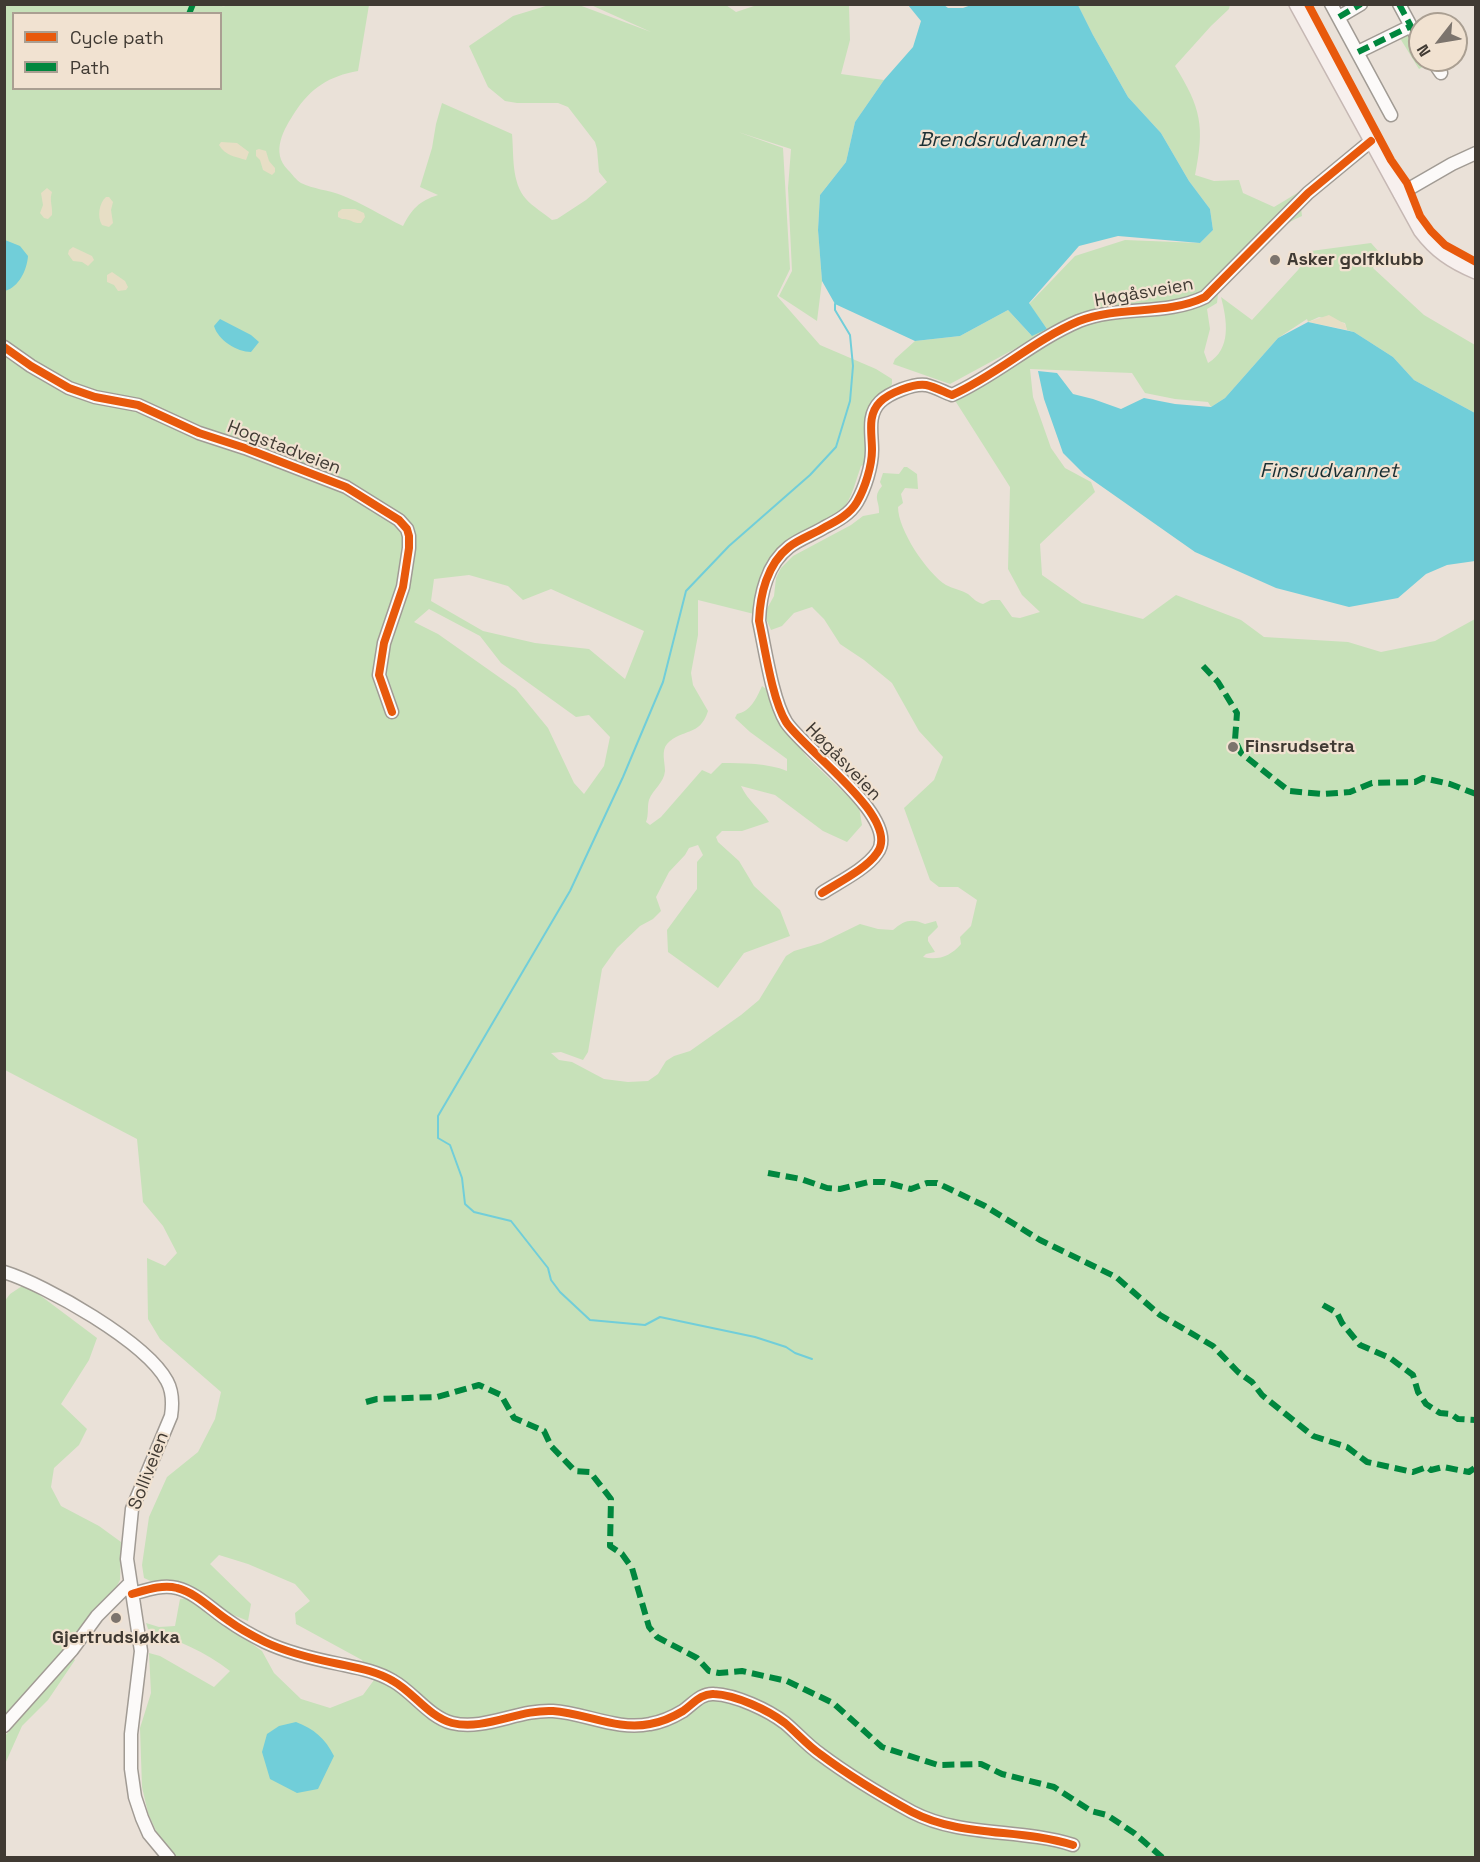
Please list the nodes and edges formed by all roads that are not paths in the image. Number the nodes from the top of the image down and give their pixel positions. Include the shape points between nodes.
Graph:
1 (1297, 4) edge
2 (1331, 4) edge
3 (1361, 4) edge
4 (1399, 4) edge
5 (1338, 17) junction
6 (1408, 20) edge
7 (1408, 27) edge
8 (1358, 52) junction
9 (1391, 115) dead end
10 (1371, 141) junction
11 (1476, 153) edge
12 (1400, 194) junction
13 (1476, 271) edge
14 (4, 347) edge
15 (392, 712) dead end
16 (822, 893) dead end
17 (4, 1272) edge
18 (131, 1588) junction
19 (4, 1726) edge
20 (1073, 1845) dead end
21 (169, 1857) edge

1 - 10 main road
2 - 5 street
3 - 5 street
4 - 6 street
5 - 8 street
7 - 8 street
8 - 9 street
10 - 12 main road
10 - 16 street, Høgåsveien via 1308,193 1205,297 1177,307 1080,321 952,395 925,385 891,393 879,403 871,418 872,451 857,502 838,521 790,545 780,555 763,589 759,621 780,712 799,739 871,810 881,835 881,846 871,860
11 - 12 street
12 - 13 main road via 1434,247
14 - 15 street, Hogstadveien via 69,388 138,405 199,433 346,487 399,520 407,529 410,548 379,675
17 - 18 street, Solliveien via 52,1291 112,1330 149,1360 169,1386 171,1416 132,1509 128,1559
18 - 19 street via 97,1616
18 - 20 street via 179,1588 264,1642 394,1681 450,1722 475,1725 554,1711 624,1725 648,1725 669,1719 705,1695 730,1697 757,1706 784,1722 828,1760 938,1823 1052,1838
18 - 21 street, Solliveien via 141,1651 131,1769 141,1818 148,1834

